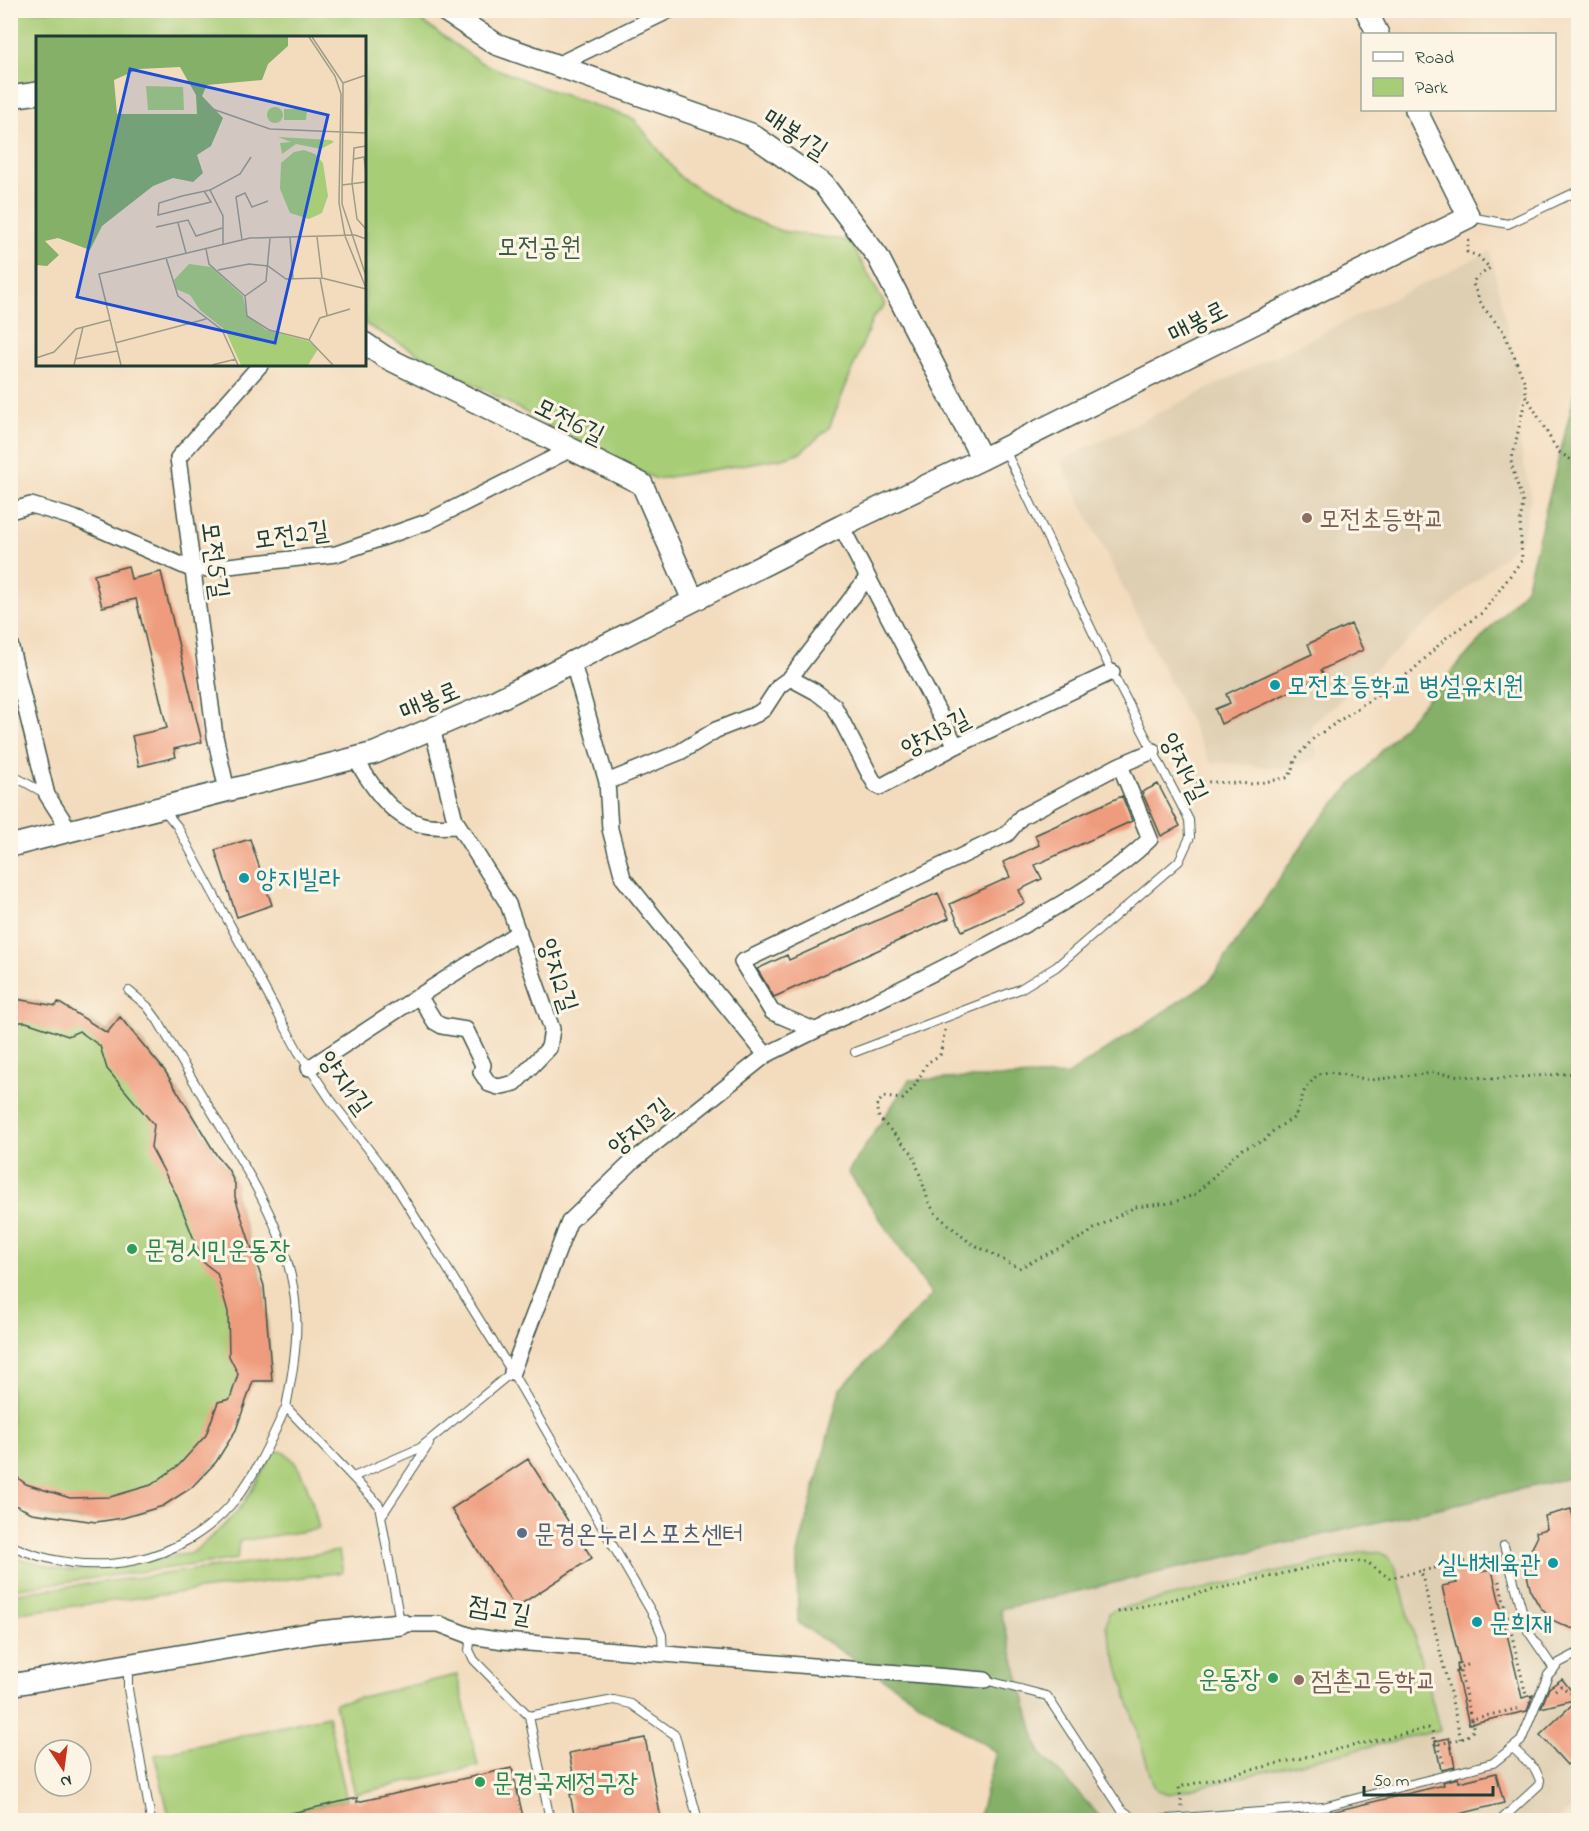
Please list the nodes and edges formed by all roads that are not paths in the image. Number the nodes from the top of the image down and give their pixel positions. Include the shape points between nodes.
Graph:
1 (444, 10) edge
2 (670, 10) edge
3 (1366, 10) edge
4 (1378, 33) edge
5 (555, 66) junction
6 (36, 93) edge
7 (10, 97) edge
8 (1417, 111) edge
9 (1578, 191) edge
10 (1472, 217) junction
11 (366, 344) edge
12 (259, 366) edge
13 (1004, 448) junction
14 (569, 450) junction
15 (982, 459) junction
16 (10, 511) edge
17 (841, 526) junction
18 (193, 570) junction
19 (867, 578) junction
20 (693, 600) junction
21 (10, 644) edge
22 (572, 660) junction
23 (1112, 672) junction
24 (790, 678) junction
25 (432, 728) junction
26 (956, 746) junction
27 (1153, 751) junction
28 (355, 758) junction
29 (1120, 765) junction
30 (10, 774) edge
31 (607, 782) junction
32 (227, 791) junction
33 (47, 795) junction
34 (162, 807) junction
35 (458, 826) junction
36 (70, 831) junction
37 (10, 846) edge
38 (519, 932) junction
39 (129, 991) dead end
40 (419, 996) junction
41 (814, 1030) junction
42 (855, 1052) dead end
43 (766, 1055) junction
44 (309, 1068) junction
45 (512, 1372) junction
46 (286, 1407) junction
47 (433, 1438) junction
48 (353, 1477) junction
49 (382, 1515) junction
50 (10, 1545) edge
51 (1504, 1546) dead end
52 (401, 1624) junction
53 (471, 1636) junction
54 (1578, 1653) edge
55 (663, 1656) junction
56 (128, 1664) junction
57 (1554, 1669) junction
58 (985, 1680) joint
59 (10, 1685) edge
60 (528, 1716) junction
61 (1514, 1749) junction
62 (1218, 1818) edge
63 (151, 1821) edge
64 (550, 1821) edge
65 (698, 1821) edge
66 (1501, 1821) edge

1 - 5 street, 매봉1길 via 496,44
2 - 5 street
3 - 4 street
5 - 15 street, 매봉1길 via 751,134 824,183 878,257
6 - 7 street
8 - 10 street
9 - 10 lane via 1508,224
10 - 13 street, 매봉로
11 - 14 street, 모전6길
12 - 18 street, 모전5길 via 178,458
13 - 15 street, 매봉로
13 - 23 lane, 양지4길
14 - 18 street, 모전2길 via 427,522 336,554
14 - 20 street, 모전6길 via 642,484
15 - 17 street, 매봉로
16 - 18 street, 모전2길 via 31,505 74,518
17 - 19 street
17 - 20 street, 매봉로
18 - 32 street, 모전5길
19 - 24 street
19 - 26 street
20 - 22 street, 매봉로
21 - 33 street
22 - 25 street, 매봉로 via 491,703
22 - 31 street
23 - 26 street, 양지3길
23 - 27 lane, 양지4길
24 - 26 street, 양지3길 via 834,706 876,785 886,785
24 - 31 street via 758,714 716,730 680,753
25 - 28 street, 매봉로
25 - 35 street, 양지2길
27 - 29 street
27 - 42 lane, 양지4길 via 1189,820 1190,837 1179,861 1056,967 1020,989
28 - 32 street, 매봉로
28 - 35 street via 378,794 407,818 429,826
29 - 41 street, 양지3길 via 1150,839 1129,859 1073,897 967,957
29 - 41 street via 1021,817 1007,834 742,962 772,1012
30 - 33 lane
31 - 43 street via 610,829 623,878
32 - 34 street, 매봉로
33 - 36 street
34 - 36 street, 매봉로
34 - 44 lane, 양지1길 via 177,826
35 - 38 street, 양지2길 via 508,904
36 - 37 street, 매봉로
38 - 40 street, 양지2길
38 - 40 street, 양지2길 via 552,1029 552,1041 515,1083 498,1088 489,1084 466,1030 435,1022
39 - 46 lane via 158,1021 279,1232 296,1310
40 - 44 street, 양지2길
41 - 43 street, 양지3길
43 - 45 street, 양지3길 via 633,1161 569,1222
44 - 45 lane, 양지1길 via 392,1180
45 - 47 lane, 양지3길
45 - 55 lane, 양지1길 via 655,1617 662,1635
46 - 48 lane
46 - 50 lane via 239,1495 215,1522 190,1541 160,1554 98,1565 47,1558
47 - 48 lane, 양지3길 via 420,1448
47 - 49 lane
48 - 49 lane via 379,1505
49 - 52 lane
51 - 57 lane via 1528,1631
52 - 53 street, 점고길 via 439,1624
52 - 56 street, 점고길 via 319,1632
53 - 55 street, 점고길
53 - 60 lane via 469,1650 474,1660
54 - 57 lane
55 - 58 street, 점고길
56 - 59 street, 점고길
56 - 63 lane via 128,1689
57 - 61 lane
58 - 62 lane via 1052,1700 1127,1814 1141,1820
60 - 64 lane
60 - 65 lane via 608,1700 631,1704 675,1735
61 - 62 lane via 1486,1765 1323,1807
61 - 66 lane via 1536,1769 1539,1785

